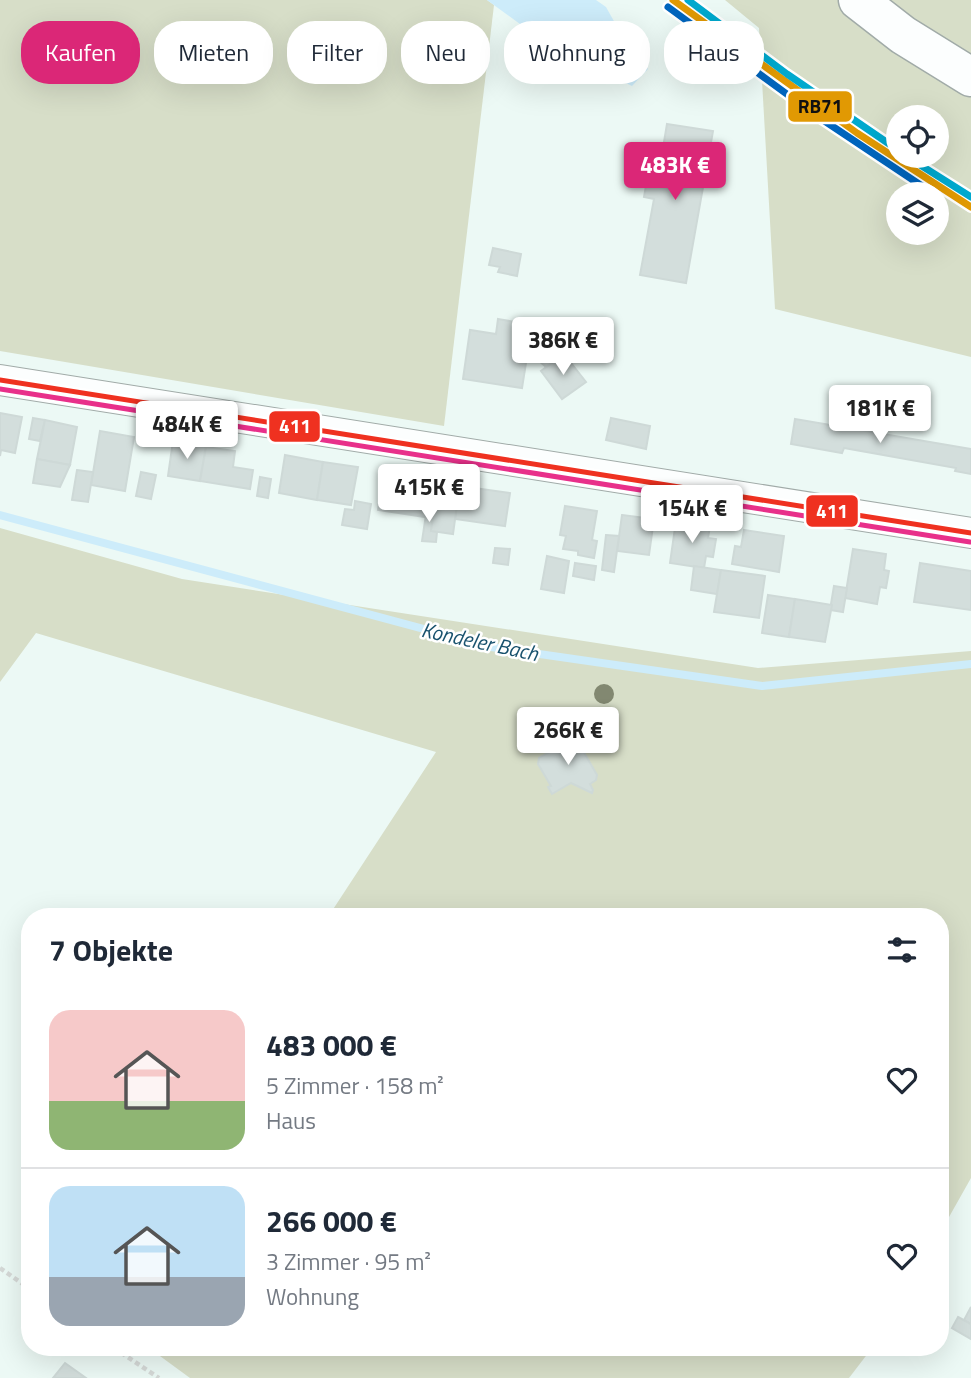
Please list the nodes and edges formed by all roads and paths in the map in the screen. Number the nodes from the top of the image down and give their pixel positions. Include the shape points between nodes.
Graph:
1 (858, 0) edge
2 (971, 77) edge
3 (0, 380) edge
4 (971, 533) edge
5 (0, 1268) edge
6 (21, 1283) edge
7 (126, 1356) edge
8 (159, 1378) edge

1 - 2 main road via 903,35
3 - 4 street
5 - 6 path
7 - 8 path

